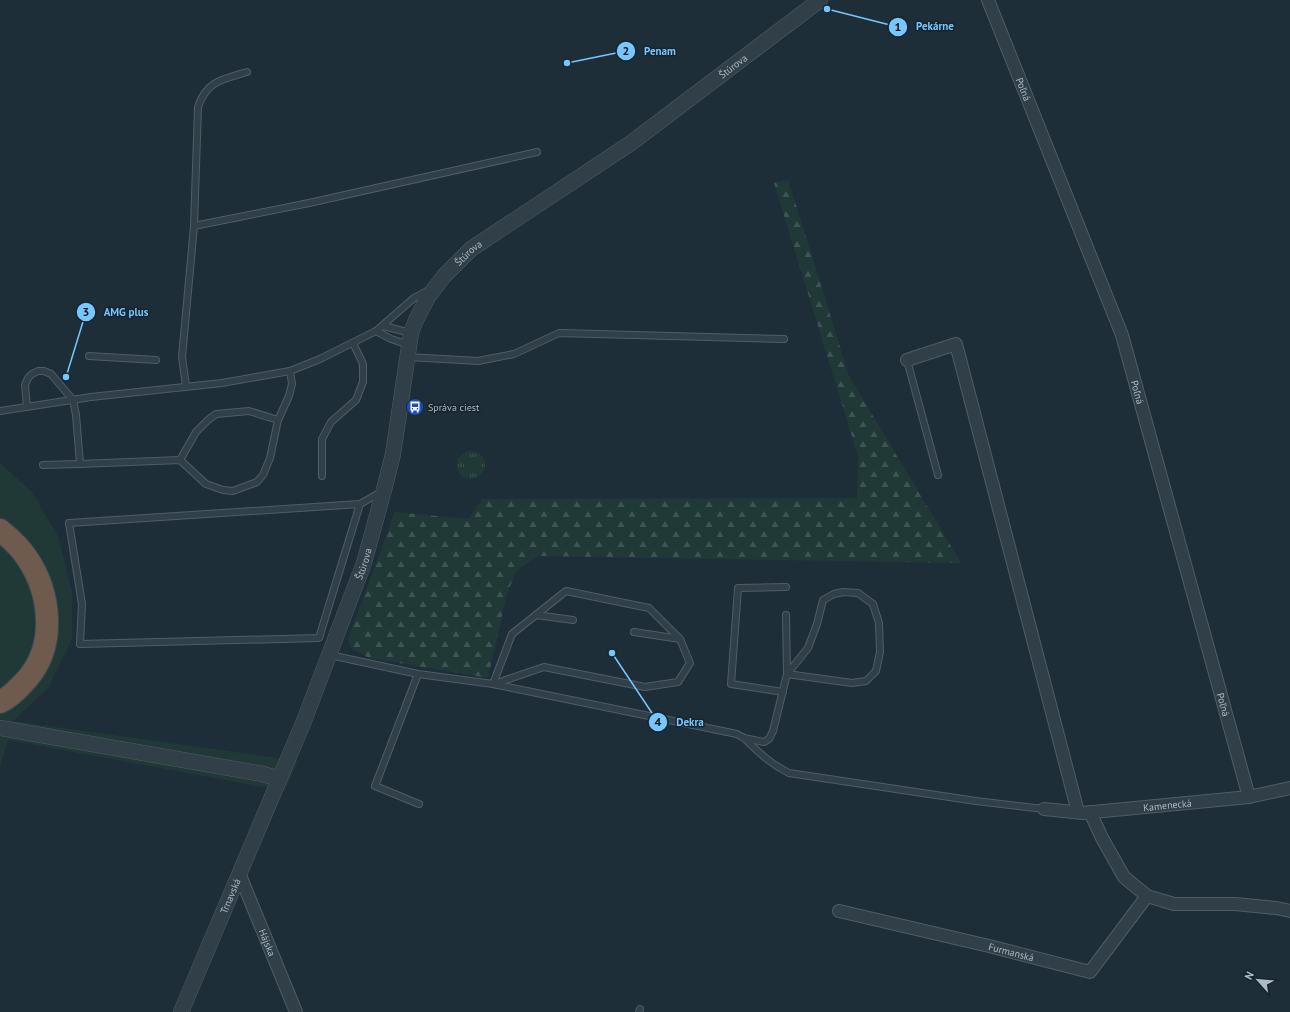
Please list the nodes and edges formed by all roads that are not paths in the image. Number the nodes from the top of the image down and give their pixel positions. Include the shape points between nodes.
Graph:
1 (820, 0) edge
2 (988, 0) edge
3 (247, 72) dead end
4 (537, 152) dead end
5 (194, 226) junction
6 (435, 287) junction
7 (384, 326) junction
8 (376, 331) junction
9 (784, 339) dead end
10 (353, 342) junction
11 (409, 345) junction
12 (89, 356) dead end
13 (156, 360) dead end
14 (907, 360) joint
15 (290, 371) junction
16 (186, 386) junction
17 (73, 400) junction
18 (27, 407) junction
19 (0, 411) edge
20 (278, 420) junction
21 (180, 460) junction
22 (80, 464) junction
23 (43, 465) dead end
24 (938, 475) dead end
25 (322, 476) dead end
26 (384, 490) junction
27 (360, 504) junction
28 (0, 530) edge
29 (0, 543) edge
30 (786, 587) dead end
31 (536, 615) junction
32 (786, 615) dead end
33 (573, 620) dead end
34 (634, 632) dead end
35 (680, 639) junction
36 (330, 655) junction
37 (418, 674) junction
38 (787, 674) junction
39 (493, 684) junction
40 (783, 692) junction
41 (0, 694) edge
42 (0, 702) edge
43 (0, 728) edge
44 (744, 738) junction
45 (279, 779) junction
46 (1290, 788) edge
47 (1249, 797) junction
48 (419, 804) dead end
49 (1044, 808) joint
50 (1084, 812) junction
51 (239, 873) junction
52 (1147, 896) junction
53 (839, 911) dead end
54 (1290, 911) edge
55 (181, 1012) edge
56 (296, 1012) edge

1 - 6 street, Štúrova via 631,143 471,249
2 - 47 street, Poľná via 1122,335
3 - 5 lane via 219,80 208,89 198,107
4 - 5 lane
5 - 16 lane via 182,357
6 - 7 lane via 414,298
6 - 11 street, Štúrova via 422,308
7 - 8 lane
7 - 11 lane
8 - 10 lane
8 - 11 lane
9 - 11 lane via 559,333 514,354 478,361
10 - 15 lane
10 - 25 lane via 363,364 364,382 356,400 332,422 322,439
11 - 26 street, Štúrova via 398,424
12 - 13 lane
14 - 24 lane
14 - 50 street via 956,344
15 - 16 lane via 222,383
15 - 20 lane via 290,396
16 - 17 lane
17 - 18 lane
17 - 18 lane via 51,374 38,371 28,378 25,385
17 - 22 lane
18 - 19 lane
20 - 21 lane via 249,411 216,414 196,432
20 - 21 lane via 270,458 263,475 250,485 233,491 206,484
21 - 22 lane
22 - 23 lane
26 - 27 lane
26 - 36 street, Štúrova via 364,563
27 - 27 lane via 319,638 80,644 82,604 69,523
28 - 42 highway via 22,551 32,566 44,594 48,624 41,656 33,672 21,686
29 - 41 highway via 20,562 29,577 36,594 40,626 34,654 26,668
30 - 40 lane via 738,588 731,684
31 - 33 lane
31 - 35 lane via 566,591 649,608
31 - 39 lane via 512,634
32 - 38 lane
34 - 35 lane
35 - 39 lane via 690,663 678,682 645,687 544,667
36 - 37 lane
36 - 45 street, Štúrova
37 - 39 lane
37 - 48 lane via 375,786
38 - 38 lane via 808,648 818,624 823,600 843,592 858,593 872,604 879,623 880,652 876,671 866,681 852,683
38 - 40 lane
39 - 44 lane via 736,734
40 - 44 lane via 769,739 764,742
43 - 45 street via 263,774
44 - 49 lane via 775,766 789,773 976,801
45 - 51 street, Trnavská
46 - 47 street, Kamenecká
47 - 50 street, Kamenecká
49 - 50 street, Kamenecká
50 - 52 street via 1124,876
51 - 55 street, Trnavská
51 - 56 street, Hájska
52 - 53 street, Furmanská via 1090,972
52 - 54 street via 1174,904 1235,904

